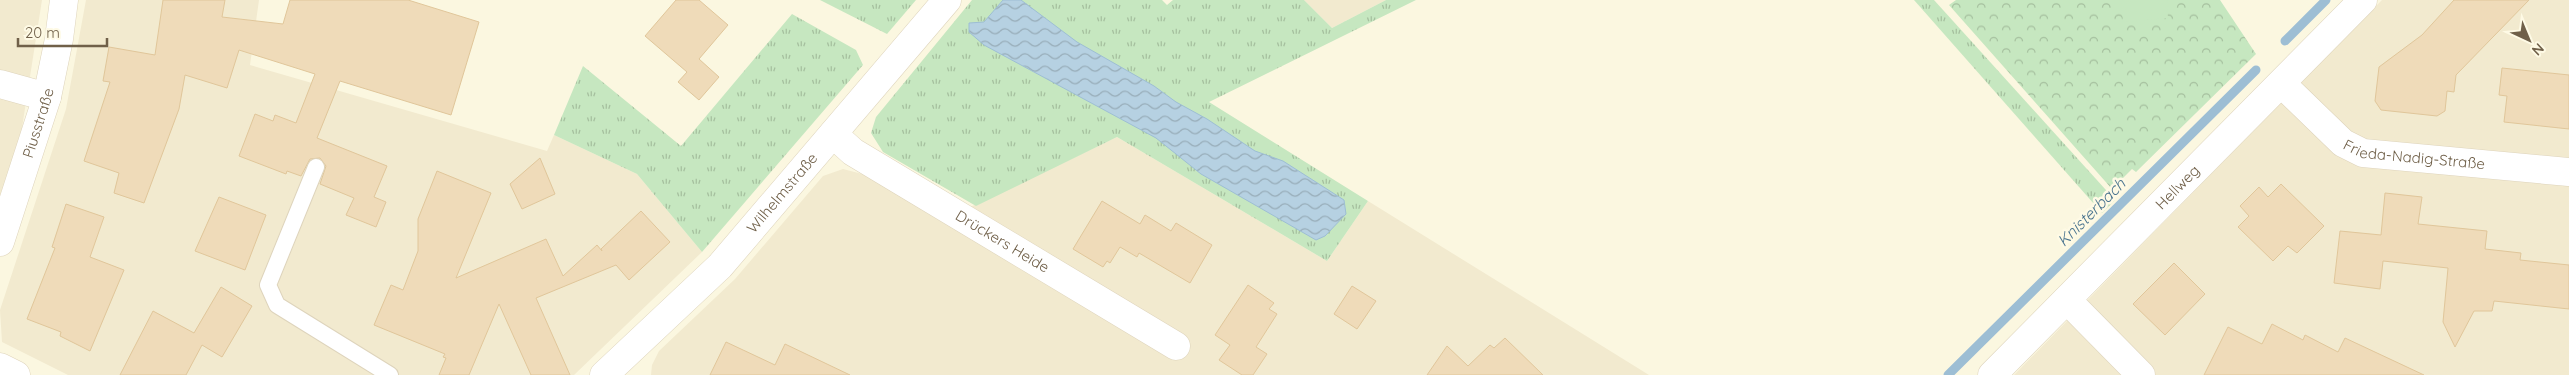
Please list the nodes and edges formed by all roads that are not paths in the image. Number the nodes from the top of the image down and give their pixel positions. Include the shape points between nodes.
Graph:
1 (64, 0) edge
2 (947, 0) edge
3 (2363, 0) edge
4 (0, 84) edge
5 (2282, 84) junction
6 (47, 97) junction
7 (833, 134) junction
8 (316, 167) dead end
9 (2569, 172) edge
10 (0, 242) edge
11 (2067, 300) junction
12 (1176, 346) dead end
13 (0, 368) edge
14 (16, 375) edge
15 (390, 375) edge
16 (604, 375) edge
17 (1992, 375) edge
18 (2141, 375) edge

1 - 6 street, Piusstraße
2 - 7 street, Wilhelmstraße
3 - 5 street, Hellweg
4 - 6 street
5 - 9 street, Frieda-Nadig-Straße via 2343,143 2363,153
5 - 11 street, Hellweg
6 - 10 street, Piusstraße
7 - 12 street, Drückers Heide via 853,152
7 - 16 street, Wilhelmstraße via 720,266
8 - 15 lane via 268,285 277,305
11 - 17 street, Hellweg
11 - 18 street
13 - 14 street

